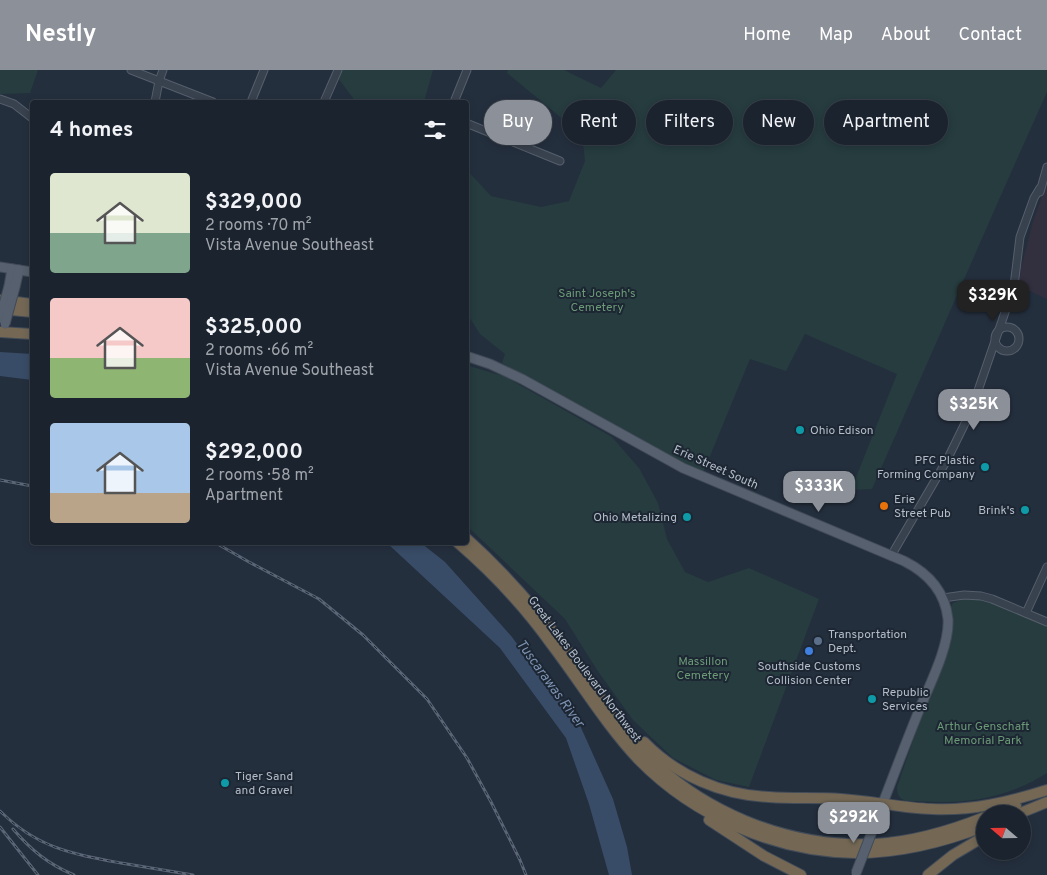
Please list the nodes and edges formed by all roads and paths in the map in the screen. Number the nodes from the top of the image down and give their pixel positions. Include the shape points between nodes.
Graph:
1 (131, 70) edge
2 (163, 70) edge
3 (264, 70) edge
4 (338, 70) edge
5 (467, 70) edge
6 (159, 81) junction
7 (0, 99) edge
8 (155, 100) edge
9 (209, 100) edge
10 (252, 100) edge
11 (325, 100) edge
12 (455, 100) edge
13 (30, 116) edge
14 (469, 124) edge
15 (560, 161) dead end
16 (1047, 167) edge
17 (0, 267) edge
18 (16, 270) junction
19 (30, 272) edge
20 (0, 300) edge
21 (30, 304) edge
22 (0, 309) edge
23 (30, 312) edge
24 (1, 329) edge
25 (30, 334) edge
26 (469, 357) edge
27 (469, 541) edge
28 (460, 545) edge
29 (891, 556) junction
30 (1047, 567) edge
31 (943, 598) junction
32 (1026, 613) junction
33 (1047, 622) edge
34 (581, 670) junction
35 (604, 717) junction
36 (1047, 792) edge
37 (1047, 802) edge
38 (883, 804) junction
39 (1016, 805) edge
40 (1047, 806) edge
41 (1031, 809) edge
42 (1031, 814) edge
43 (976, 821) edge
44 (976, 829) edge
45 (976, 842) edge
46 (855, 874) edge
47 (801, 875) edge
48 (928, 875) edge

1 - 6 street
2 - 6 street
3 - 10 street
4 - 11 street
5 - 12 street
6 - 8 street
6 - 9 street
7 - 13 street via 14,104
14 - 15 street
16 - 29 street via 1018,256 1014,286 976,397 936,480
17 - 18 main road
18 - 19 main road
18 - 24 main road, bridge
20 - 21 highway
22 - 23 highway
24 - 25 highway
26 - 29 main road, Erie Street South via 522,379 684,468
27 - 34 highway, Great Lakes Boulevard Northwest via 524,596
28 - 35 highway, Great Lakes Boulevard Northwest via 524,609
29 - 31 main road, Erie Street South via 927,576
30 - 32 street
31 - 32 street via 981,596
31 - 38 main road, Erie Street South via 948,624 945,644
32 - 33 street
34 - 38 highway via 650,748 671,766 695,779 724,790 769,798 834,798
34 - 43 highway, Great Lakes Boulevard Northwest via 617,721 659,767 703,799 749,823 804,839 876,844 932,834
35 - 44 highway, Great Lakes Boulevard Northwest via 638,758 676,792 721,820 772,840 855,853 926,845
35 - 47 highway via 626,750 669,791 748,846
36 - 38 highway via 961,809
36 - 39 highway
37 - 41 highway
38 - 46 main road, Erie Street South, bridge
40 - 42 highway
45 - 48 highway

